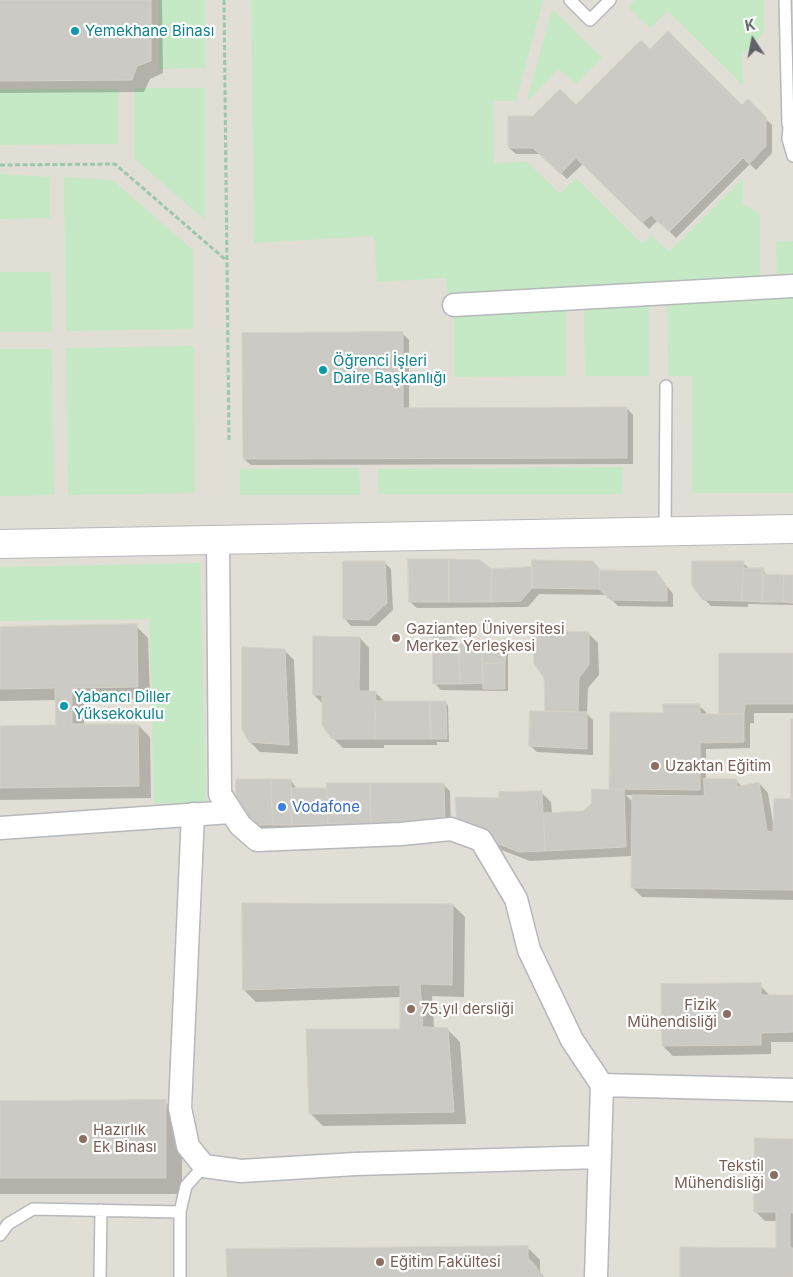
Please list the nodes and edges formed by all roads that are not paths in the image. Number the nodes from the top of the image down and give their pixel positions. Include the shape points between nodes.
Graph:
1 (570, 0) edge
2 (610, 0) edge
3 (786, 0) edge
4 (793, 108) edge
5 (788, 124) junction
6 (793, 156) edge
7 (793, 286) edge
8 (454, 305) dead end
9 (666, 386) dead end
10 (793, 529) edge
11 (665, 531) junction
12 (218, 540) junction
13 (0, 544) edge
14 (231, 812) junction
15 (193, 814) junction
16 (0, 828) edge
17 (602, 1086) junction
18 (793, 1090) edge
19 (600, 1157) junction
20 (204, 1166) junction
21 (101, 1210) junction
22 (180, 1212) junction
23 (0, 1235) edge
24 (100, 1277) edge
25 (180, 1277) edge
26 (596, 1277) edge

1 - 2 lane via 590,20
3 - 5 lane
4 - 5 lane
5 - 6 lane
7 - 8 street
9 - 11 lane
10 - 11 street
11 - 12 street
12 - 13 street
12 - 14 street via 220,794
14 - 15 street
14 - 17 street via 257,840 451,829 481,840 516,899 529,950 572,1040
15 - 16 street
15 - 20 street via 180,1108 188,1146
17 - 18 street
17 - 19 street
19 - 20 street via 355,1164 241,1171
19 - 26 street
20 - 22 lane via 186,1186
21 - 22 lane
21 - 23 lane via 32,1209 8,1224
21 - 24 lane
22 - 25 lane

